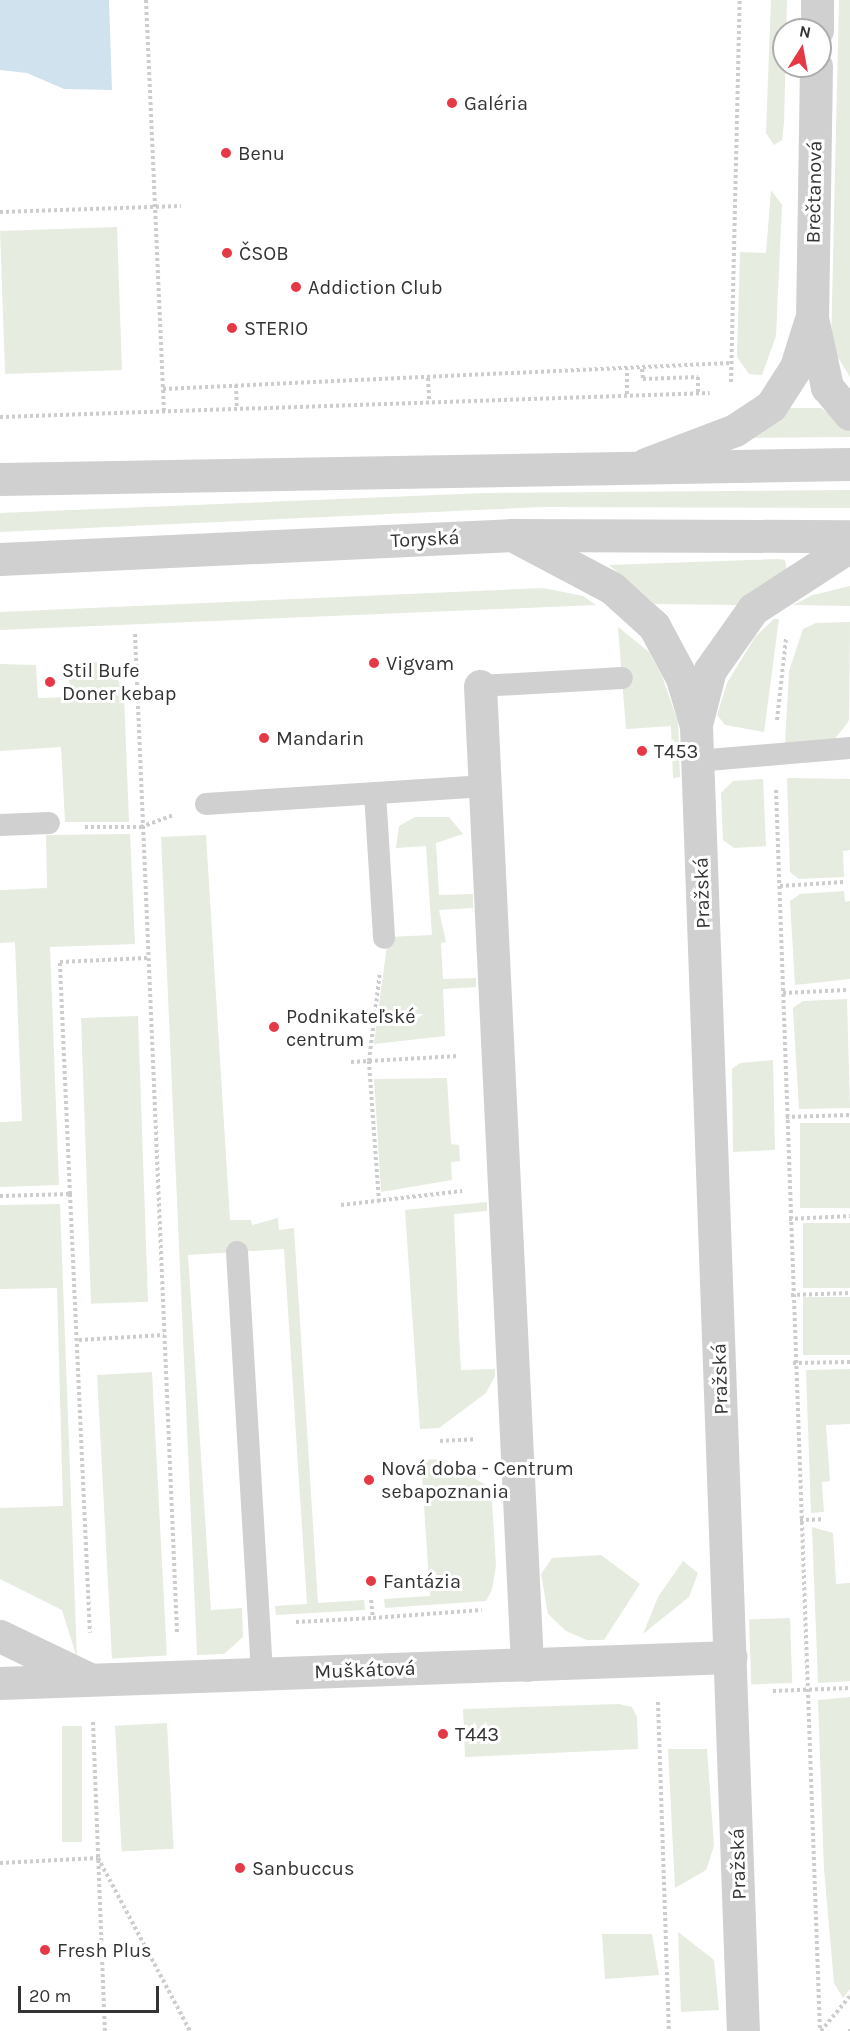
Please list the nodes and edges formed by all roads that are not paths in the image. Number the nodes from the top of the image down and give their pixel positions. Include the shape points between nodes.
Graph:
1 (818, 0) edge
2 (817, 18) edge
3 (816, 78) edge
4 (812, 318) junction
5 (850, 414) edge
6 (646, 464) junction
7 (850, 464) edge
8 (0, 480) edge
9 (512, 535) junction
10 (850, 536) edge
11 (850, 546) edge
12 (0, 559) edge
13 (622, 678) dead end
14 (480, 687) joint
15 (696, 726) junction
16 (850, 748) edge
17 (697, 761) junction
18 (485, 786) junction
19 (375, 793) junction
20 (206, 804) road end
21 (49, 824) road end
22 (0, 825) edge
23 (384, 938) road end
24 (237, 1252) dead end
25 (0, 1636) edge
26 (731, 1657) junction
27 (527, 1665) junction
28 (262, 1674) junction
29 (91, 1680) junction
30 (0, 1683) edge
31 (743, 2031) edge

1 - 2 street
3 - 4 street, Brečtanová
4 - 5 street via 827,387
4 - 6 street via 796,367 771,406 735,430
6 - 7 street
6 - 8 street
9 - 10 street, Toryská
9 - 12 street, Toryská
9 - 15 street via 612,588 654,626 682,678
11 - 15 street via 753,609 710,670
13 - 14 lane
14 - 18 street
15 - 17 street, Pražská
16 - 17 lane
17 - 26 street, Pražská
18 - 19 lane
18 - 27 street
19 - 20 lane
19 - 23 lane
21 - 22 lane
24 - 28 lane
25 - 29 street
26 - 27 street, Muškátová
26 - 31 street, Pražská
27 - 28 street, Muškátová
28 - 29 street, Muškátová
29 - 30 street, Muškátová

